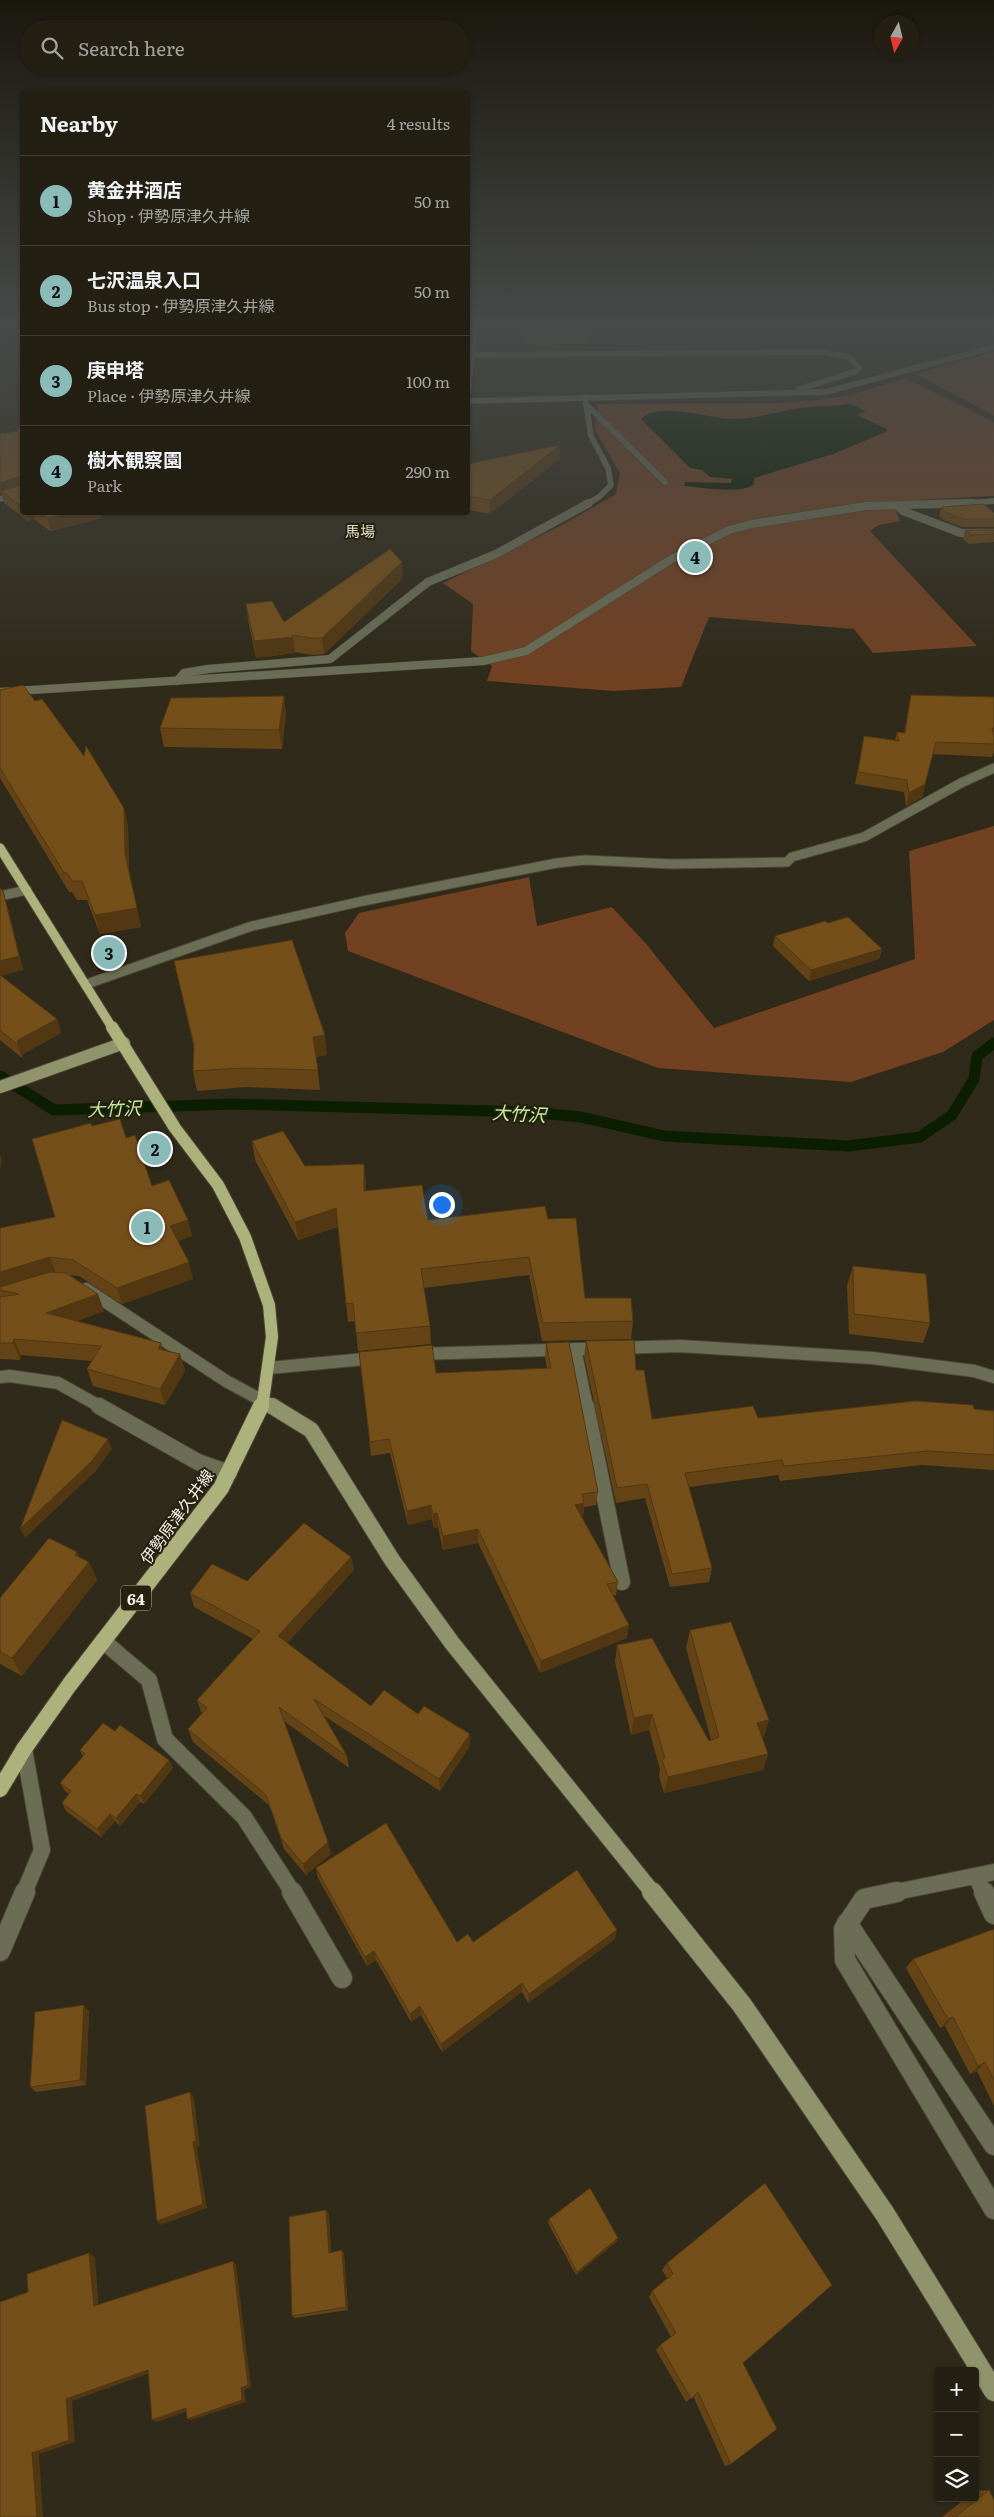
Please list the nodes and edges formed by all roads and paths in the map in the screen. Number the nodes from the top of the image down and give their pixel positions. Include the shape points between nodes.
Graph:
1 (594, 442) edge
2 (625, 442) edge
3 (665, 482) dead end
4 (20, 494) edge
5 (0, 499) edge
6 (994, 501) edge
7 (898, 506) junction
8 (994, 533) edge
9 (177, 681) junction
10 (0, 692) edge
11 (994, 768) edge
12 (0, 848) edge
13 (27, 890) junction
14 (0, 896) edge
15 (87, 984) junction
16 (124, 1044) junction
17 (0, 1087) edge
18 (75, 1283) edge
19 (575, 1349) junction
20 (269, 1368) junction
21 (0, 1377) edge
22 (994, 1377) edge
23 (263, 1401) junction
24 (229, 1472) junction
25 (622, 1582) dead end
26 (103, 1641) junction
27 (24, 1749) junction
28 (0, 1789) edge
29 (985, 1874) edge
30 (994, 1914) edge
31 (846, 1923) junction
32 (0, 1951) edge
33 (342, 1978) dead end
34 (994, 2145) edge
35 (994, 2209) edge
36 (994, 2391) edge

1 - 9 street via 611,474 611,485 599,497 496,554 428,582 330,659 208,669 184,673
2 - 3 street
4 - 5 street
6 - 7 street
7 - 8 street via 903,511 961,533
7 - 9 street via 830,510 729,530 670,560 526,651 443,666
9 - 10 street
11 - 15 street via 960,783 864,837 792,857 788,862 691,864 585,860 556,863 252,926
12 - 13 main road, 64
13 - 14 street
13 - 15 main road, 64
15 - 16 main road, 64
16 - 17 street
16 - 20 main road, 伊勢原津久井線 / 64 via 175,1128 218,1185 249,1246 269,1305 272,1337
18 - 23 street via 226,1381
19 - 20 street via 429,1352
19 - 22 street via 680,1346 872,1358 974,1371
19 - 25 street
20 - 23 main road, 伊勢原津久井線 / 64
21 - 24 street via 58,1383 198,1462
23 - 24 main road, 伊勢原津久井線 / 64
23 - 36 street via 311,1430 392,1560 452,1643 742,2005 885,2214
24 - 26 main road, 伊勢原津久井線 / 64 via 221,1488
26 - 27 main road, 伊勢原津久井線 / 64
26 - 33 street via 149,1680 165,1739 244,1817 286,1881
27 - 28 main road, 伊勢原津久井線 / 64
27 - 32 street via 42,1850
29 - 30 street
29 - 31 street via 864,1899
31 - 34 street
31 - 35 street via 845,1960

